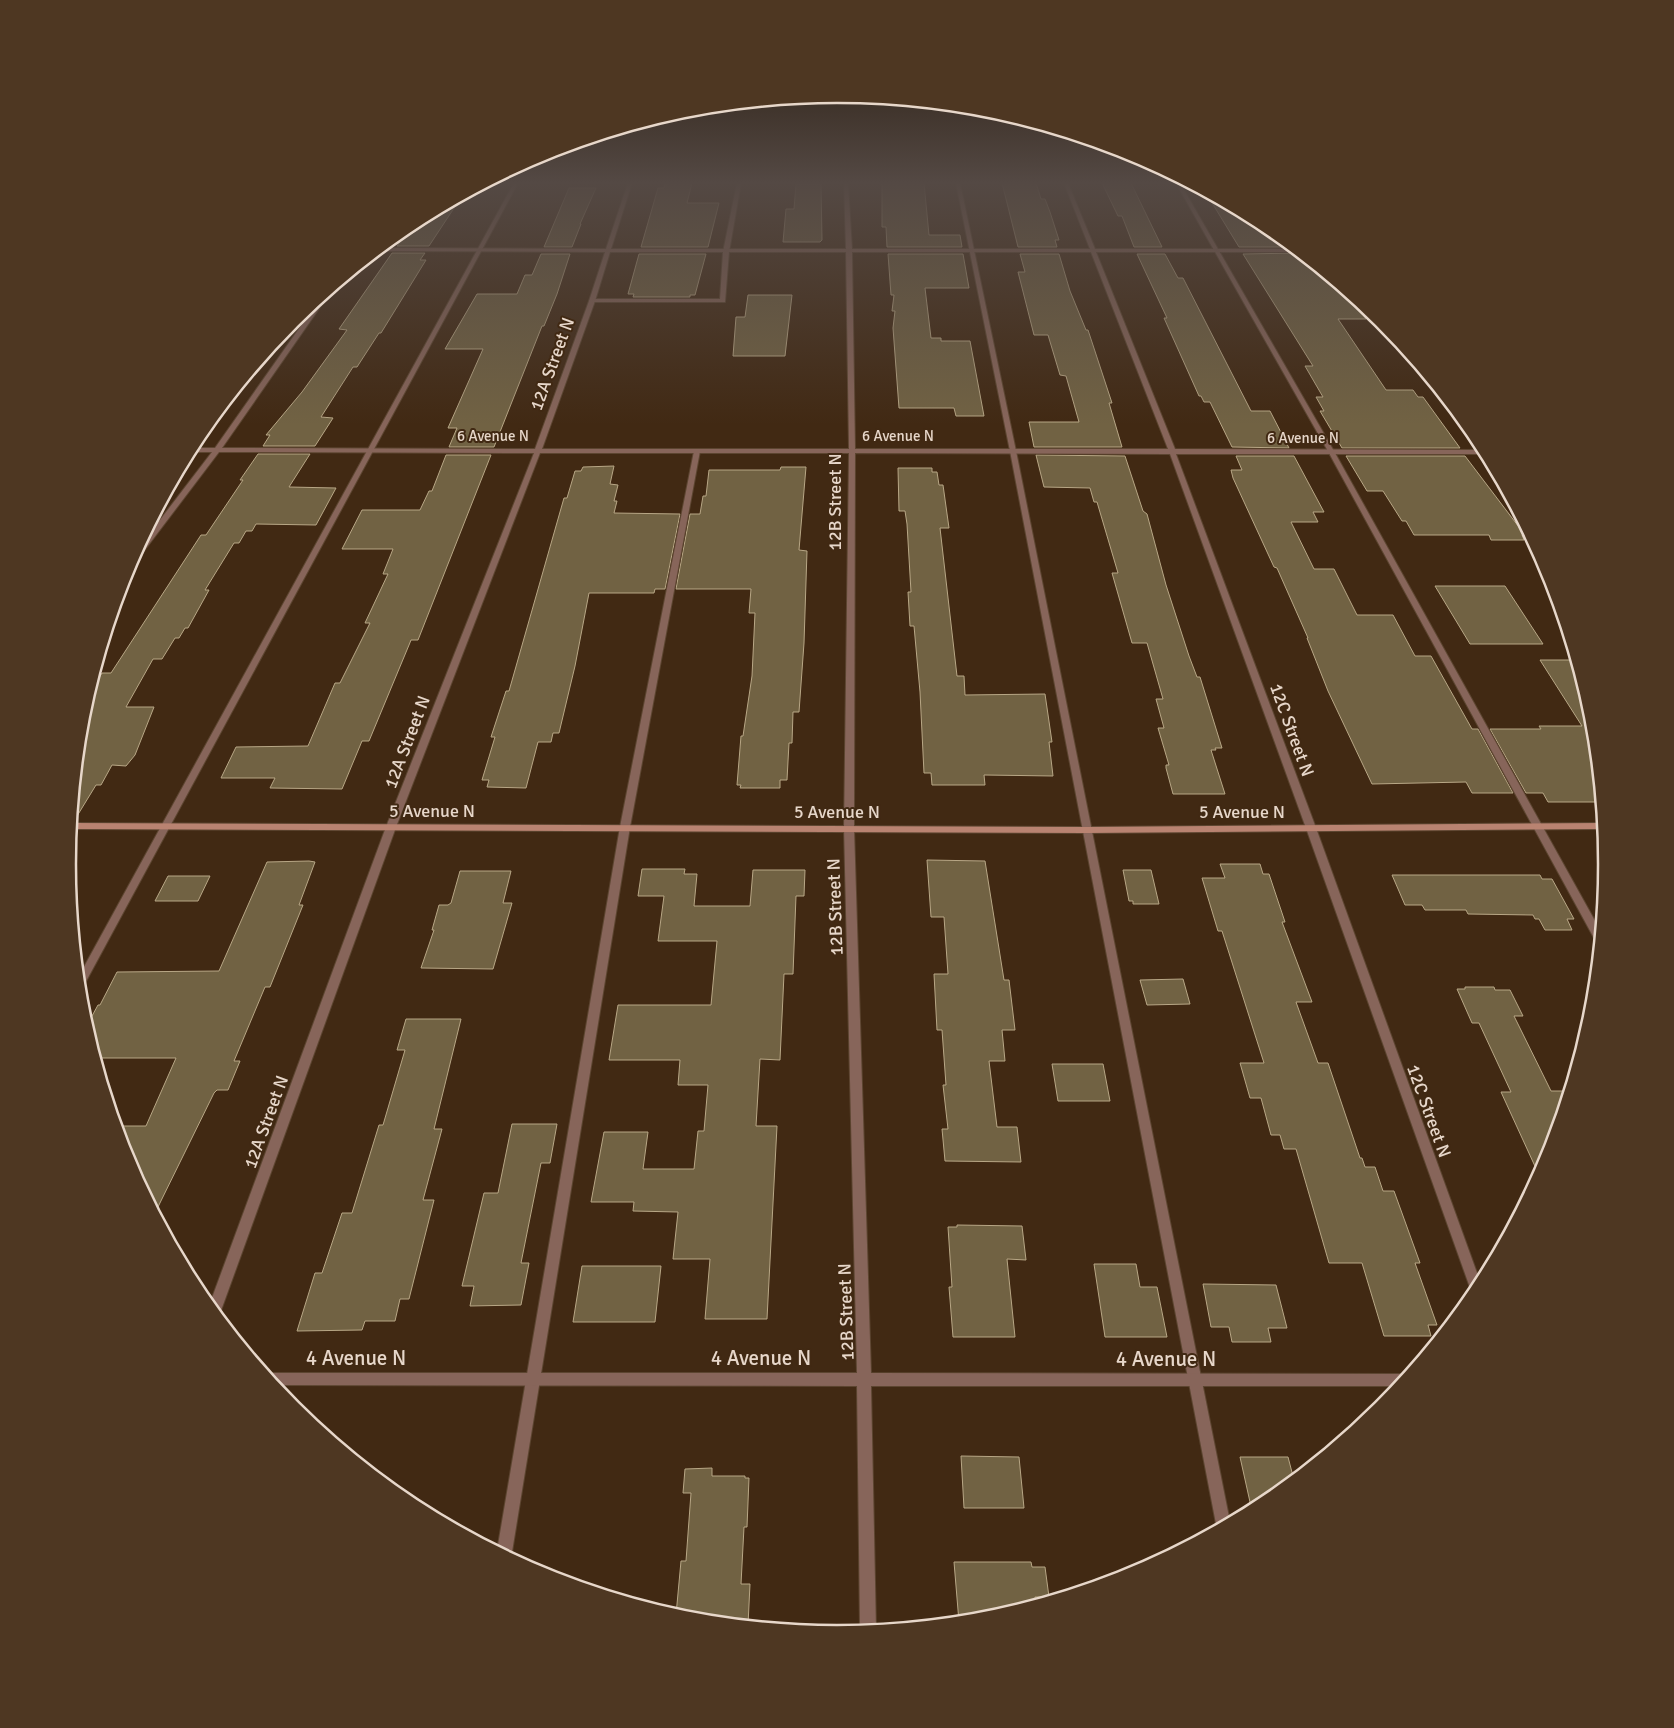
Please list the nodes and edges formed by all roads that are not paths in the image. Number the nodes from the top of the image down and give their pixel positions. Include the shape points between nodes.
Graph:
1 (473, 264) edge
2 (603, 264) edge
3 (725, 264) edge
4 (849, 264) edge
5 (976, 264) edge
6 (1097, 264) edge
7 (1223, 264) edge
8 (592, 301) junction
9 (313, 313) edge
10 (199, 450) edge
11 (217, 450) junction
12 (370, 450) junction
13 (538, 450) junction
14 (852, 450) junction
15 (697, 451) junction
16 (1013, 451) junction
17 (1172, 451) junction
18 (1332, 452) junction
19 (1477, 452) edge
20 (152, 535) edge
21 (78, 826) edge
22 (164, 826) junction
23 (1536, 826) junction
24 (1596, 826) edge
25 (625, 827) junction
26 (391, 828) junction
27 (849, 828) junction
28 (1311, 828) junction
29 (1086, 830) junction
30 (1594, 930) edge
31 (85, 974) edge
32 (1473, 1282) edge
33 (217, 1305) edge
34 (277, 1379) edge
35 (533, 1379) junction
36 (864, 1380) junction
37 (1194, 1380) junction
38 (1396, 1380) edge
39 (1222, 1520) edge
40 (505, 1548) edge
41 (868, 1624) edge

1 - 12 street
2 - 8 street, 12A Street N
3 - 8 street via 723,301
4 - 14 street, 12B Street N
5 - 16 street
6 - 17 street, 12C Street N
7 - 18 street
8 - 13 street, 12A Street N
9 - 11 street
10 - 11 street, 6 Avenue N
11 - 12 street, 6 Avenue N
11 - 20 street
12 - 13 street, 6 Avenue N
12 - 22 street
13 - 15 street, 6 Avenue N
13 - 26 street, 12A Street N
14 - 15 street, 6 Avenue N
14 - 16 street, 6 Avenue N
14 - 27 street, 12B Street N
15 - 25 street
16 - 17 street, 6 Avenue N
16 - 29 street
17 - 18 street, 6 Avenue N
17 - 28 street, 12C Street N
18 - 19 street, 6 Avenue N
18 - 23 street
21 - 22 main road, 5 Avenue N
22 - 26 main road, 5 Avenue N
22 - 31 street
23 - 24 main road, 5 Avenue N
23 - 28 main road, 5 Avenue N
23 - 30 street
25 - 26 main road, 5 Avenue N
25 - 27 main road, 5 Avenue N
25 - 35 street
26 - 33 street, 12A Street N
27 - 29 main road, 5 Avenue N
27 - 36 street, 12B Street N
28 - 29 main road, 5 Avenue N
28 - 32 street, 12C Street N
29 - 37 street
34 - 35 street, 4 Avenue N
35 - 36 street, 4 Avenue N
35 - 40 street
36 - 37 street, 4 Avenue N
36 - 41 street, 12B Street N
37 - 38 street, 4 Avenue N
37 - 39 street

